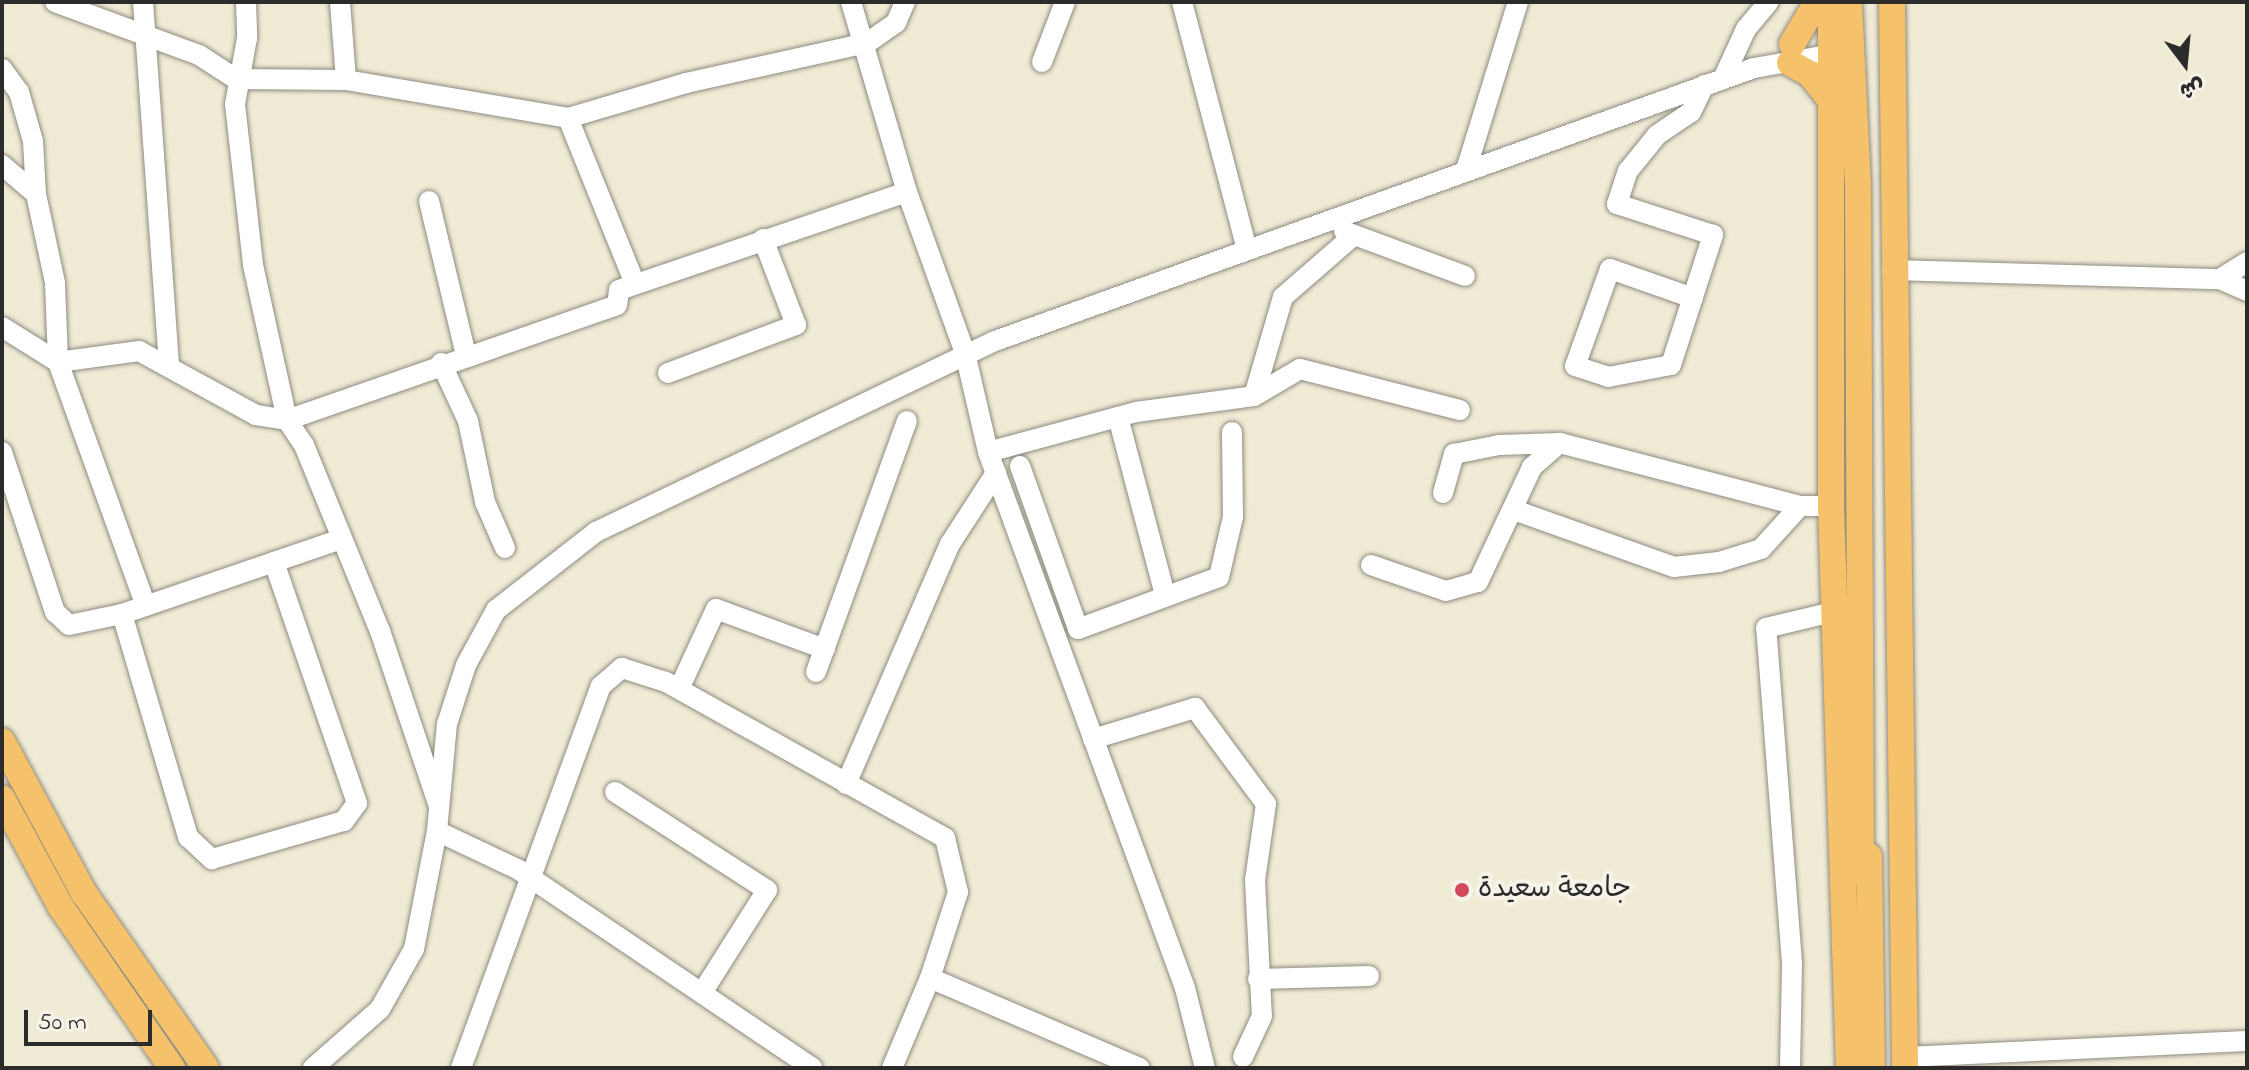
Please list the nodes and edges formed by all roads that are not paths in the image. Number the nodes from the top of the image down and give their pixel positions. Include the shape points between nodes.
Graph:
1 (55, 2) edge
2 (143, 2) edge
3 (246, 2) edge
4 (340, 2) edge
5 (851, 2) edge
6 (905, 2) edge
7 (1065, 2) edge
8 (1182, 2) edge
9 (1518, 2) edge
10 (1769, 2) edge
11 (1817, 2) edge
12 (1831, 2) edge
13 (1849, 2) edge
14 (1892, 2) edge
15 (144, 37) junction
16 (867, 43) junction
17 (1840, 43) junction
18 (1791, 54) junction
19 (1042, 62) dead end
20 (2, 69) edge
21 (236, 79) junction
22 (346, 80) junction
23 (1714, 82) junction
24 (1831, 101) junction
25 (568, 118) junction
26 (2, 165) edge
27 (1466, 170) junction
28 (907, 192) junction
29 (36, 194) junction
30 (429, 201) dead end
31 (1322, 223) junction
32 (1354, 235) junction
33 (763, 239) junction
34 (1247, 249) junction
35 (2247, 262) edge
36 (1892, 270) junction
37 (1465, 276) dead end
38 (2220, 279) junction
39 (635, 284) junction
40 (2247, 291) edge
41 (1693, 298) junction
42 (2, 327) edge
43 (965, 353) junction
44 (466, 355) junction
45 (58, 362) junction
46 (441, 363) junction
47 (169, 364) junction
48 (668, 373) dead end
49 (1254, 396) junction
50 (1460, 410) dead end
51 (1118, 417) junction
52 (287, 420) junction
53 (907, 421) dead end
54 (1232, 432) dead end
55 (1560, 443) junction
56 (2, 452) edge
57 (988, 452) junction
58 (1020, 466) dead end
59 (996, 473) junction
60 (1443, 493) dead end
61 (1800, 506) junction
62 (1831, 506) junction
63 (1514, 510) junction
64 (341, 539) junction
65 (505, 548) dead end
66 (274, 562) junction
67 (1371, 565) dead end
68 (1165, 595) junction
69 (146, 606) junction
70 (1837, 611) junction
71 (122, 614) junction
72 (825, 649) junction
73 (816, 672) dead end
74 (679, 689) junction
75 (1850, 705) junction
76 (1093, 739) junction
77 (2, 741) edge
78 (846, 784) junction
79 (615, 792) dead end
80 (2, 798) edge
81 (440, 806) junction
82 (437, 831) junction
83 (532, 878) junction
84 (1369, 976) dead end
85 (930, 978) junction
86 (1258, 979) junction
87 (702, 993) junction
88 (2247, 1041) edge
89 (1243, 1057) dead end
90 (1905, 1063) edge
91 (800, 1064) edge
92 (172, 1068) edge
93 (206, 1068) edge
94 (313, 1068) edge
95 (461, 1068) edge
96 (892, 1068) edge
97 (1140, 1068) edge
98 (1205, 1068) edge
99 (1790, 1068) edge
100 (1836, 1068) edge
101 (1849, 1068) edge
102 (1860, 1068) edge
103 (1872, 1068) edge

1 - 15 street
2 - 15 street
3 - 21 street via 247,38
4 - 22 street
5 - 16 street
6 - 16 street via 896,23
7 - 19 street
8 - 34 street
9 - 27 street
10 - 23 street
11 - 18 main road
12 - 17 main road
13 - 17 main road
14 - 36 main road
15 - 21 street via 199,55
15 - 47 street
16 - 25 street via 686,83
16 - 28 street
17 - 18 street
17 - 24 main road
17 - 75 main road via 1858,183
18 - 23 street
18 - 24 main road
20 - 29 street via 19,92 33,141
21 - 22 street
21 - 52 street via 253,265
22 - 25 street
23 - 27 street
23 - 41 street via 1691,112 1657,135 1628,171 1617,204 1713,235
24 - 62 main road
25 - 39 street
26 - 29 street
27 - 31 street
28 - 33 street
28 - 43 street
29 - 45 street via 55,283
30 - 44 street
31 - 32 street
31 - 34 street
32 - 37 street
32 - 49 street via 1283,297
33 - 39 street
33 - 48 street via 796,325
34 - 43 street
35 - 38 street
36 - 38 street
36 - 90 main road
38 - 40 street
39 - 44 street via 619,290 617,305
41 - 41 street via 1671,365 1608,377 1575,366 1610,269
42 - 45 street
43 - 57 street
43 - 81 street via 677,489 596,532 534,576 496,610 466,665 447,724
44 - 46 street
45 - 47 street via 139,351
45 - 69 street
46 - 52 street
46 - 65 street via 468,421 485,502
47 - 52 street via 256,415
49 - 50 street via 1300,369
49 - 51 street
51 - 57 street
51 - 68 street
52 - 64 street via 304,445
53 - 72 street
54 - 68 street via 1233,517 1219,577
55 - 60 street via 1499,445 1454,454
55 - 61 street
55 - 63 street via 1532,467
56 - 71 street via 55,612 69,625
57 - 59 street
58 - 68 street via 1078,629
59 - 76 street
59 - 78 street via 950,544
61 - 62 street
61 - 63 street via 1761,549 1719,562 1674,567
62 - 70 main road
63 - 67 street via 1478,582 1446,591
64 - 66 street
64 - 81 street via 380,631
66 - 69 street
66 - 71 street via 357,803 344,821 212,859 188,837
69 - 71 street
70 - 75 main road
70 - 99 street via 1766,628 1792,963
72 - 73 street
72 - 74 street via 716,609
74 - 78 street
74 - 83 street via 622,668 601,686
75 - 100 main road
75 - 101 main road
75 - 102 main road
75 - 103 main road
76 - 86 street via 1195,708 1266,804 1255,880
76 - 98 street via 1185,988
77 - 93 main road via 84,893
78 - 85 street via 945,838 958,892
79 - 87 street via 767,890
80 - 92 main road via 61,907
81 - 82 street
82 - 83 street
82 - 94 street via 420,929 405,970 361,1030
83 - 87 street
83 - 95 street
84 - 86 street
85 - 96 street
85 - 97 street
86 - 89 street via 1262,1016
87 - 91 street
88 - 90 street

